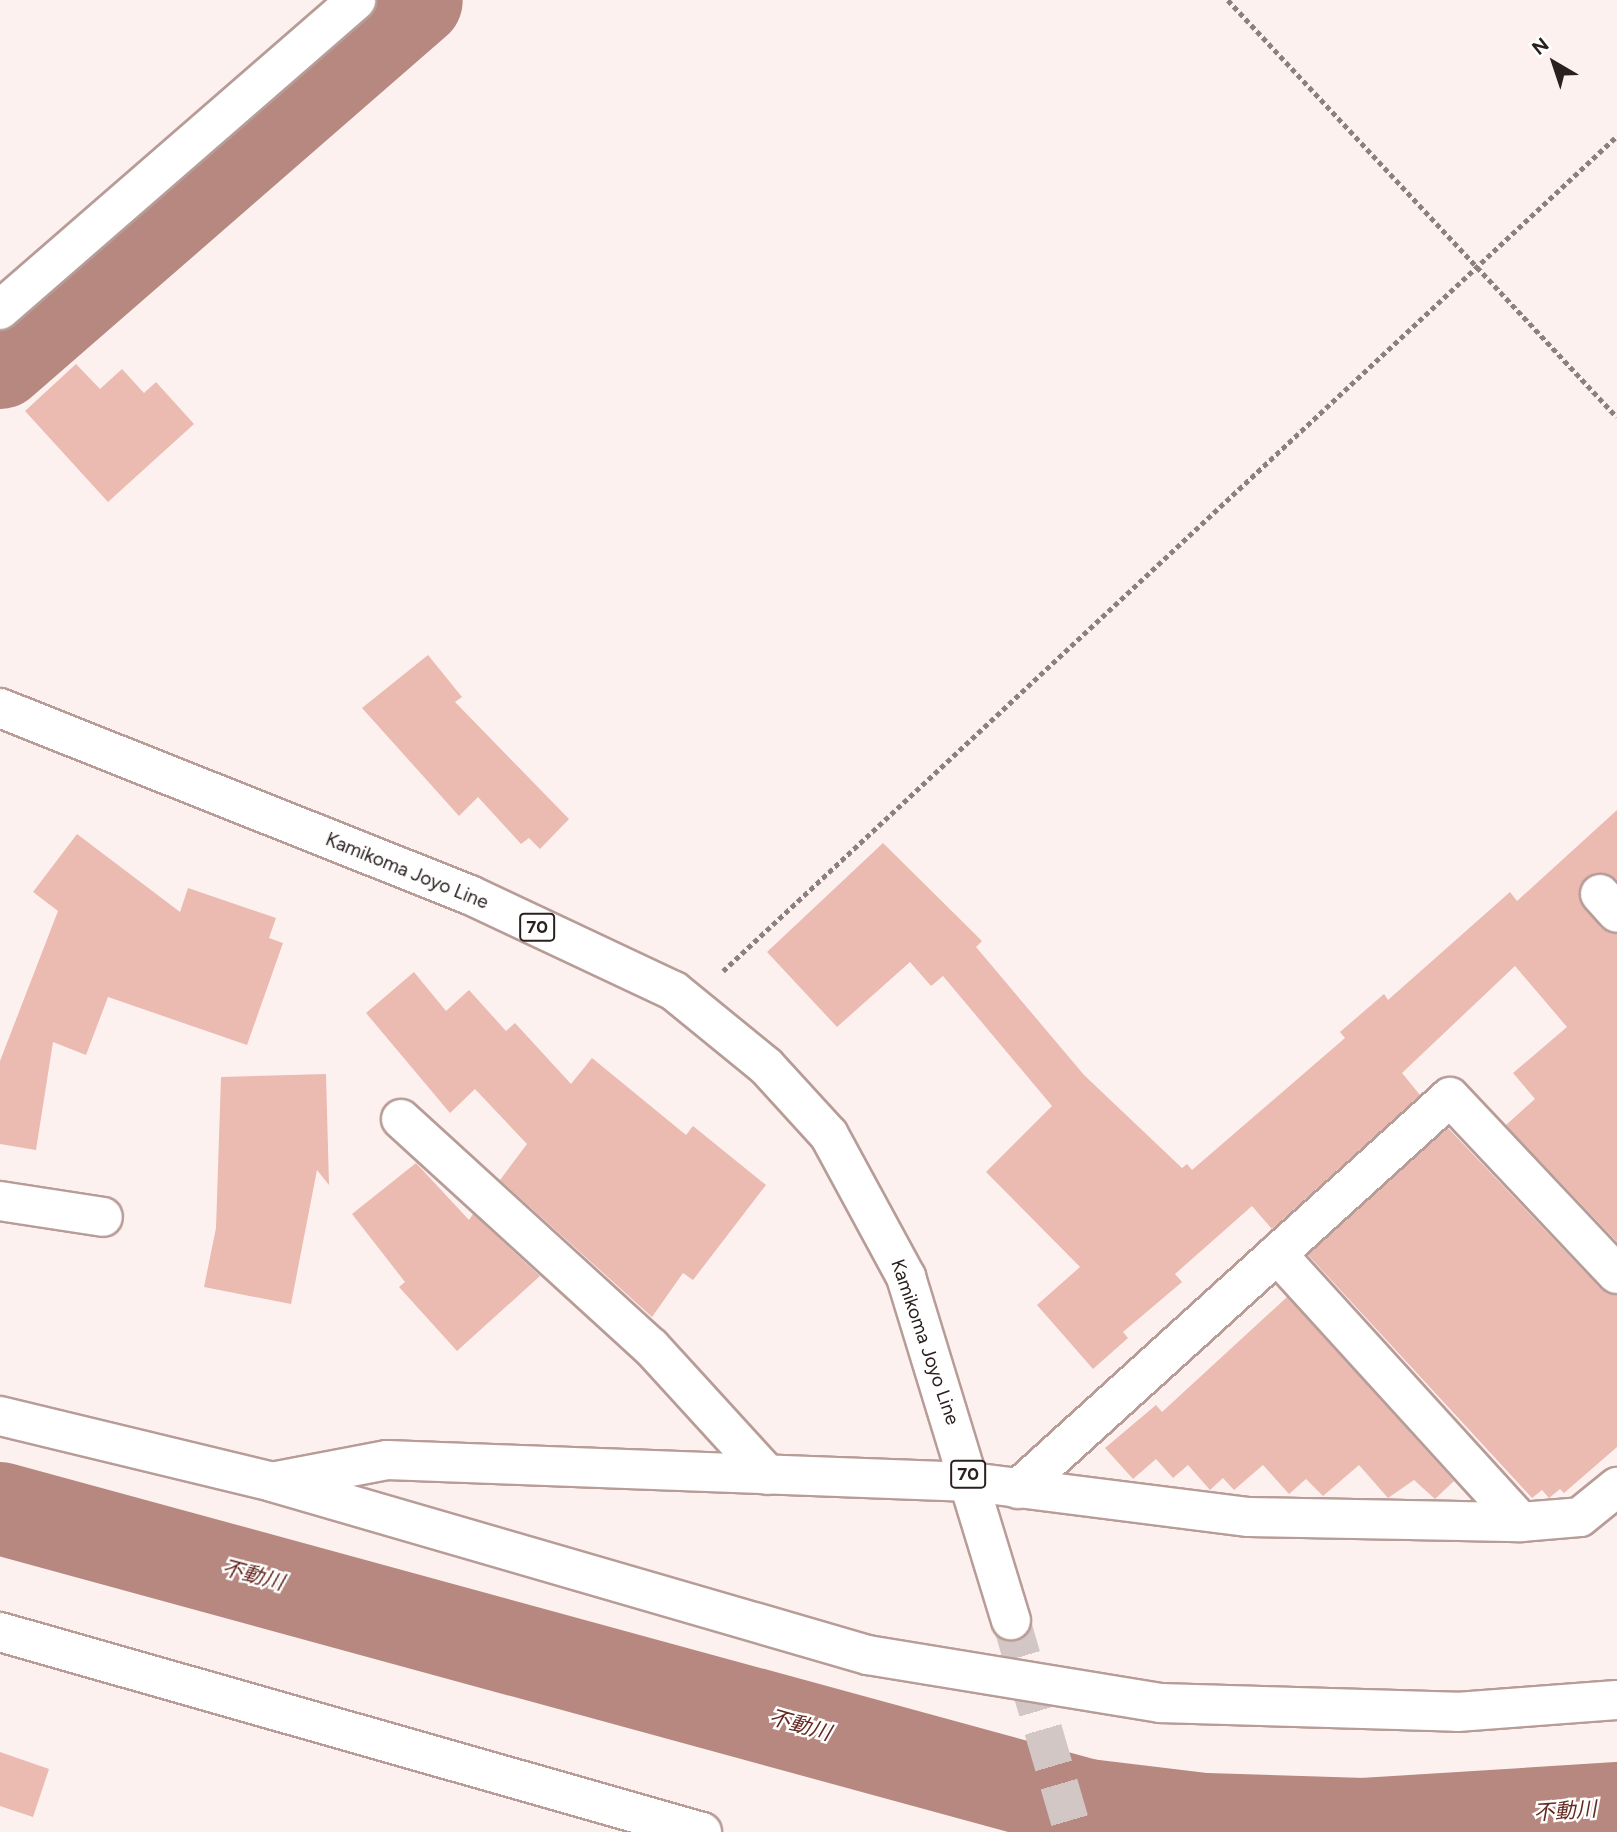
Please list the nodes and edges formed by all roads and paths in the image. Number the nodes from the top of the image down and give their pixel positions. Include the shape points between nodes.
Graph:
1 (356, 0) edge
2 (1228, 0) edge
3 (1617, 136) edge
4 (1476, 266) junction
5 (0, 310) edge
6 (1617, 417) edge
7 (0, 708) edge
8 (691, 1004) junction
9 (401, 1119) dead end
10 (0, 1201) edge
11 (103, 1217) dead end
12 (1277, 1254) junction
13 (1617, 1274) edge
14 (0, 1416) edge
15 (768, 1475) junction
16 (272, 1482) junction
17 (971, 1482) junction
18 (1617, 1487) edge
19 (1018, 1489) junction
20 (1521, 1521) junction
21 (1011, 1620) tunnel mouth
22 (0, 1632) edge
23 (1617, 1700) edge
24 (702, 1832) edge

1 - 5 street
2 - 4 path
3 - 4 path
4 - 6 path
4 - 8 path via 766,926
7 - 8 street, Kamikoma Joyo Line / 70 via 470,895
8 - 17 street, Kamikoma Joyo Line / 70 via 799,1100 858,1179 906,1276
9 - 15 street via 651,1347
10 - 11 street
12 - 13 street via 1450,1097
12 - 19 street
12 - 20 street
14 - 16 street
15 - 16 street via 387,1460
15 - 17 street
16 - 23 street via 868,1655 1160,1703 1457,1712
17 - 19 street
17 - 21 street, Kamikoma Joyo Line / 70
18 - 20 street via 1580,1517
19 - 20 street via 1249,1517
22 - 24 street

